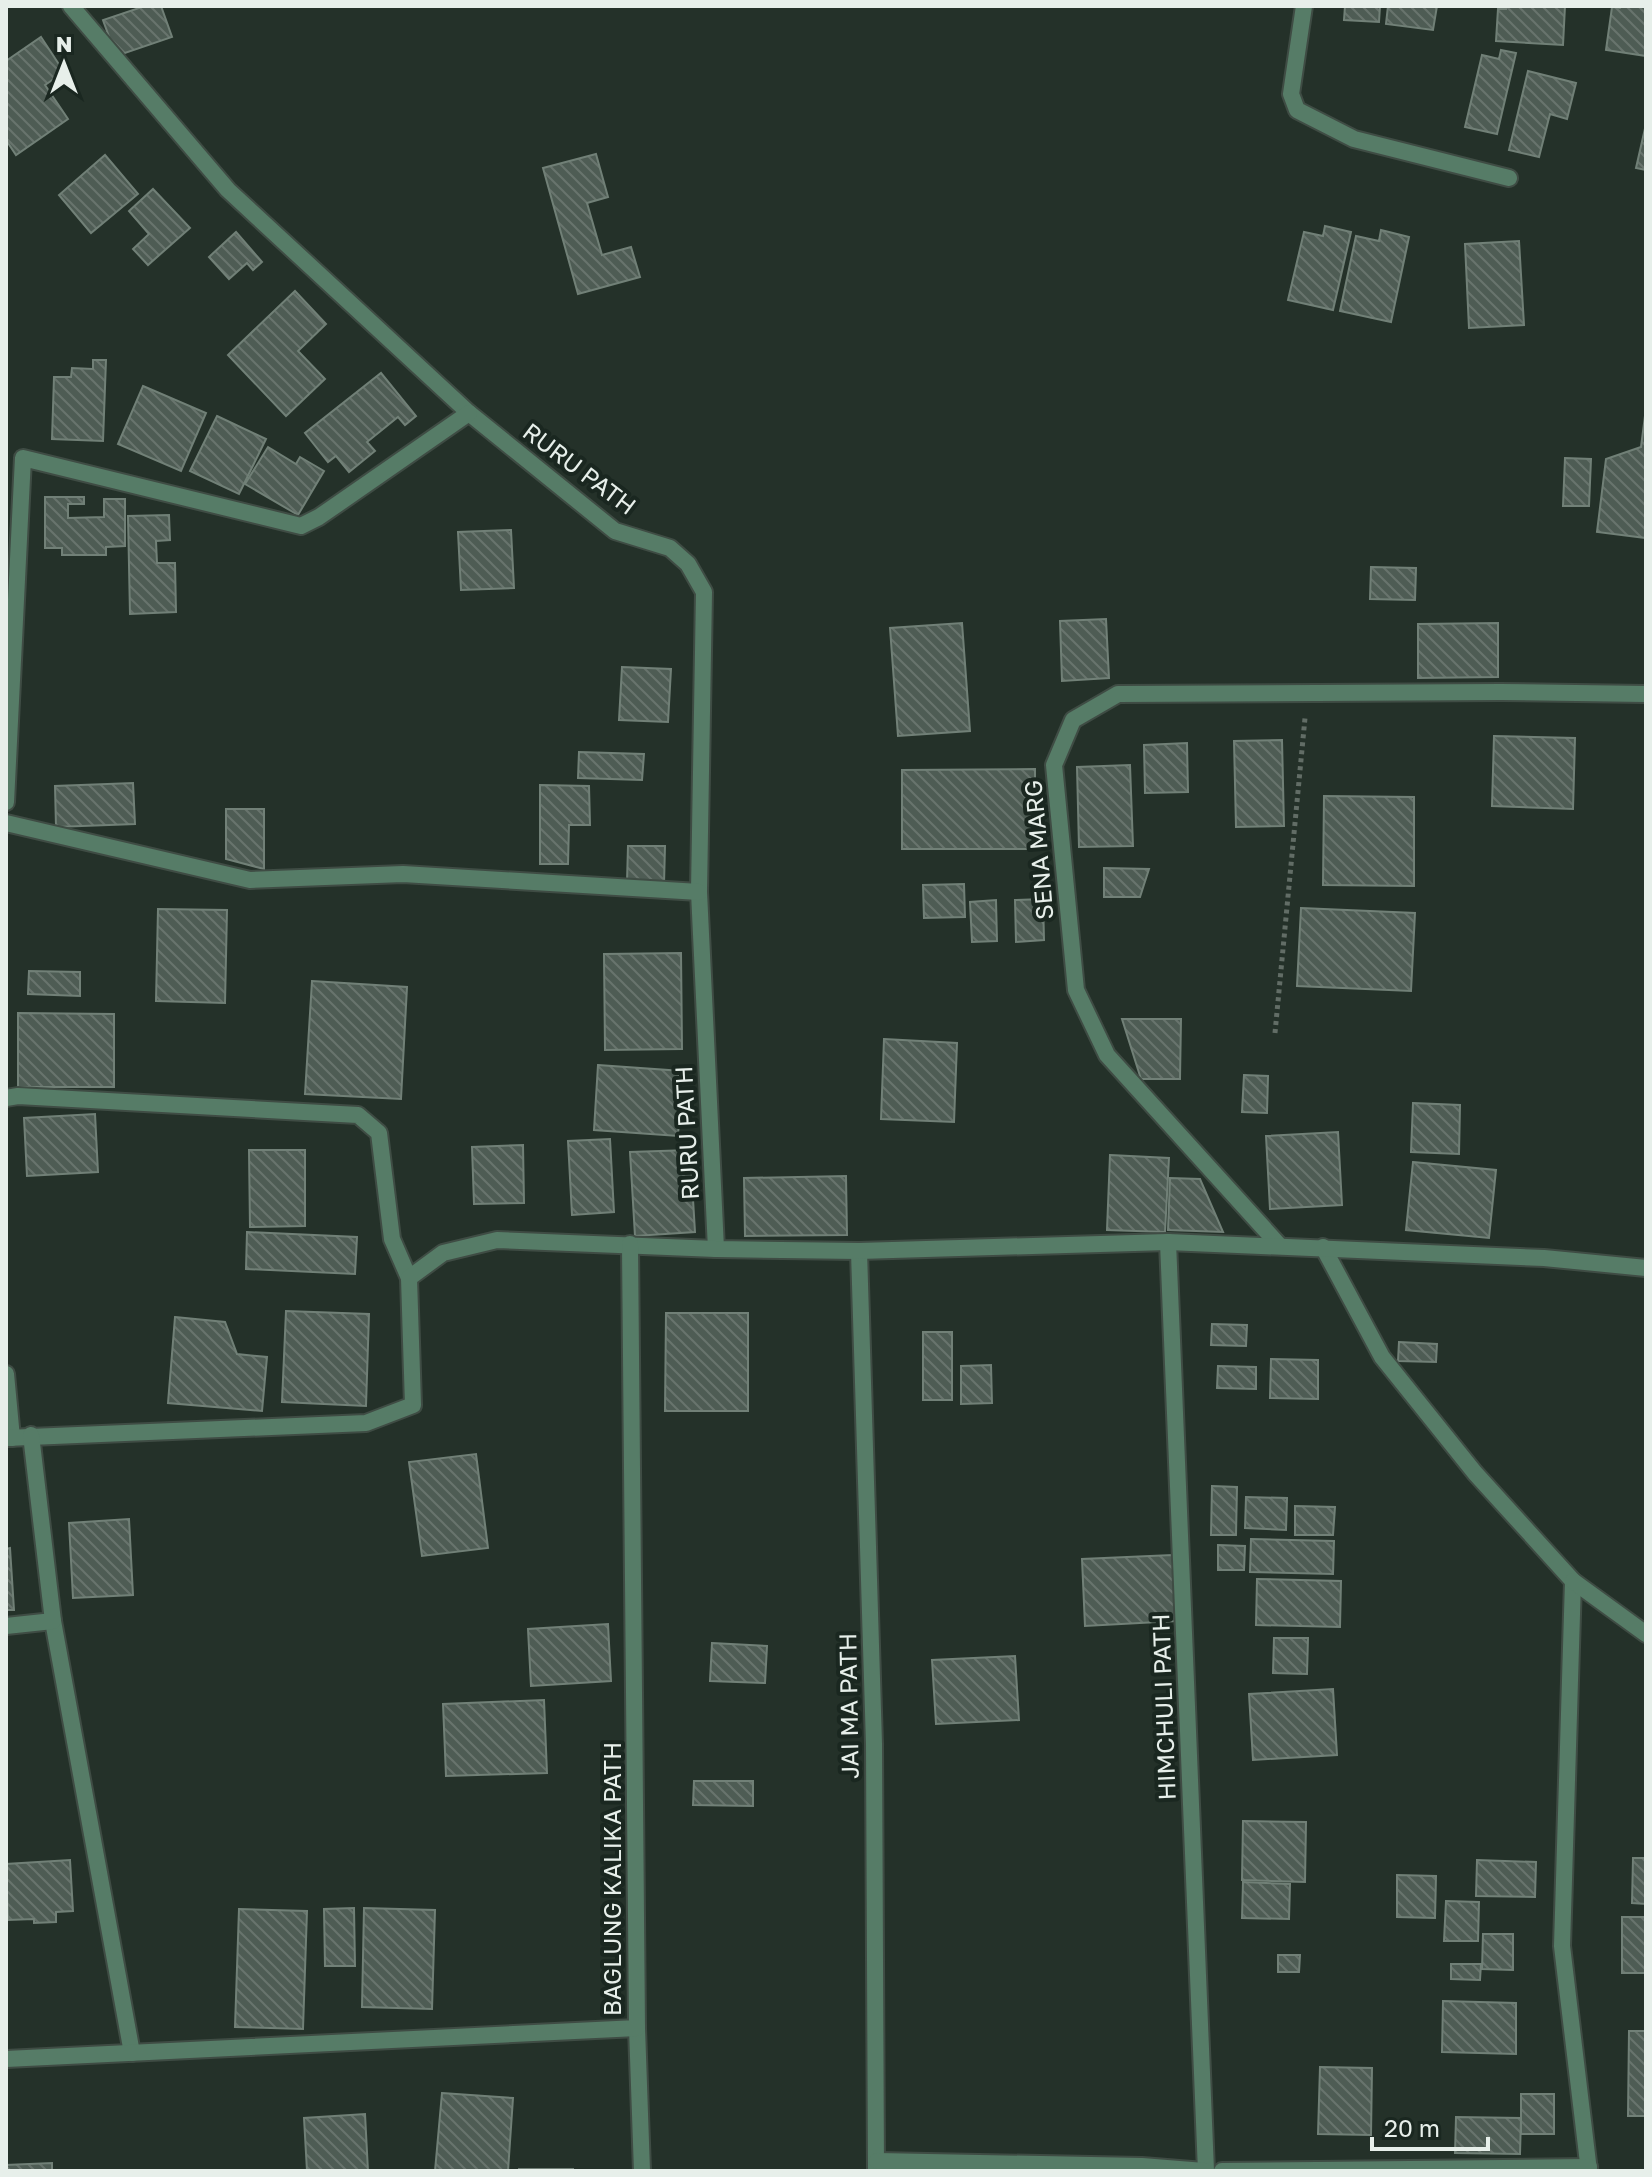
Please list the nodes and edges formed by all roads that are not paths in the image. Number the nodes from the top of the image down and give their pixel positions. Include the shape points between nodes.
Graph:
1 (71, 6) edge
2 (1304, 6) edge
3 (1509, 178) dead end
4 (469, 413) junction
5 (1646, 694) edge
6 (6, 802) edge
7 (6, 823) edge
8 (699, 892) junction
9 (6, 1098) edge
10 (1168, 1242) junction
11 (630, 1244) junction
12 (1279, 1245) junction
13 (1323, 1247) junction
14 (716, 1249) junction
15 (859, 1251) junction
16 (1646, 1268) edge
17 (409, 1278) junction
18 (6, 1374) edge
19 (31, 1435) junction
20 (9, 1438) edge
21 (1573, 1581) junction
22 (53, 1621) junction
23 (6, 1626) edge
24 (1646, 1634) edge
25 (637, 2028) junction
26 (132, 2053) junction
27 (6, 2059) edge
28 (877, 2166) edge
29 (1589, 2169) edge
30 (642, 2171) edge
31 (1205, 2171) edge
32 (1222, 2171) edge

1 - 4 street, RURU PATH via 228,190
2 - 3 street via 1291,94 1297,110 1354,139
4 - 6 street via 301,526 23,458
4 - 8 street, RURU PATH via 615,531 670,548 688,564 704,592
5 - 12 street, SENA MARG via 1118,694 1073,720 1054,765 1076,990 1107,1055
7 - 8 street via 250,880 403,874
8 - 14 street, RURU PATH
9 - 17 street via 358,1115 379,1133 392,1239
10 - 12 street
10 - 15 street
10 - 31 street, HIMCHULI PATH
11 - 14 street
11 - 17 street via 497,1240 443,1253
11 - 25 street, BAGLUNG KALIKA PATH
12 - 13 street
13 - 16 street
13 - 21 street via 1382,1357 1475,1473
14 - 15 street
15 - 28 street, JAI MA PATH via 874,1744
17 - 19 street via 413,1405 366,1423
18 - 20 street
19 - 20 street
19 - 22 street
21 - 24 street
21 - 29 street via 1562,1946
22 - 23 street
22 - 26 street
25 - 26 street, BAGLUNG KALIKA PATH
25 - 30 street
26 - 27 street, BAGLUNG KALIKA PATH
28 - 31 street via 1142,2166
29 - 32 street

